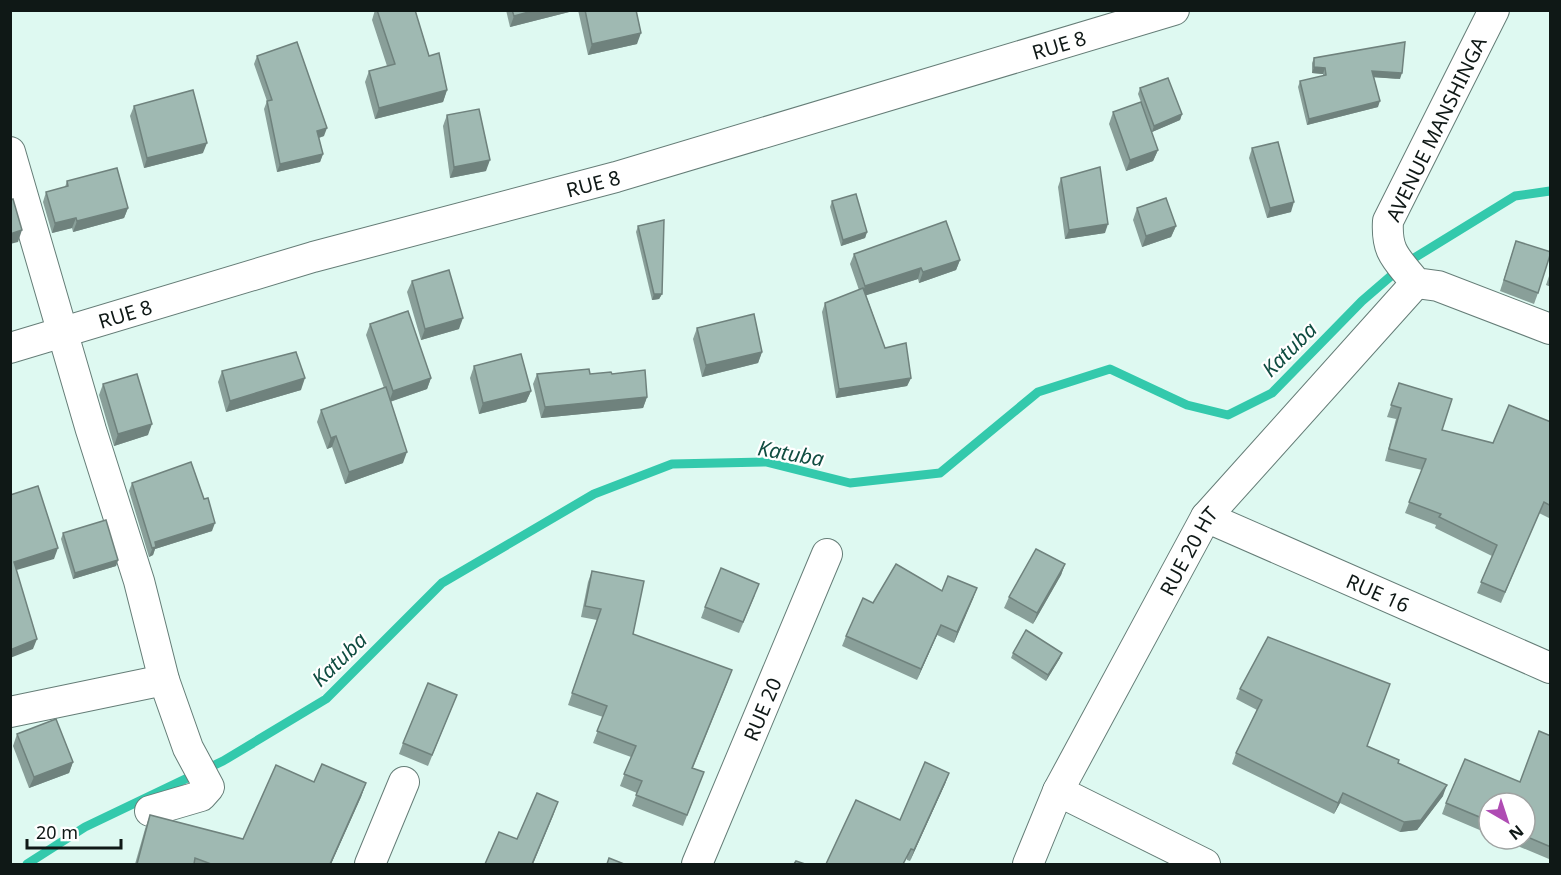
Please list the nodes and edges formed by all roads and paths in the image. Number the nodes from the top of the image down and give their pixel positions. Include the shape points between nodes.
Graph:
1 (1174, 10) edge
2 (1494, 10) edge
3 (10, 152) edge
4 (1416, 283) junction
5 (1551, 329) edge
6 (64, 333) junction
7 (10, 348) edge
8 (1206, 517) junction
9 (827, 554) dead end
10 (1551, 668) edge
11 (164, 680) junction
12 (10, 712) edge
13 (404, 782) dead end
14 (1058, 791) junction
15 (150, 811) dead end
16 (370, 864) edge
17 (697, 864) edge
18 (1028, 864) edge
19 (1204, 864) edge

1 - 6 street, RUE 8 via 616,177 313,257
2 - 4 street, AVENUE MANSHINGA via 1388,221 1389,249
3 - 6 street
4 - 5 street via 1437,286
4 - 8 street, RUE 20 HT
6 - 7 street, RUE 8
6 - 11 street via 139,581
8 - 10 street, RUE 16
8 - 14 street, RUE 20 HT
9 - 17 street, RUE 20
11 - 12 street
11 - 15 street via 188,748 209,787 201,796
13 - 16 street
14 - 18 street, RUE 20 HT
14 - 19 street

